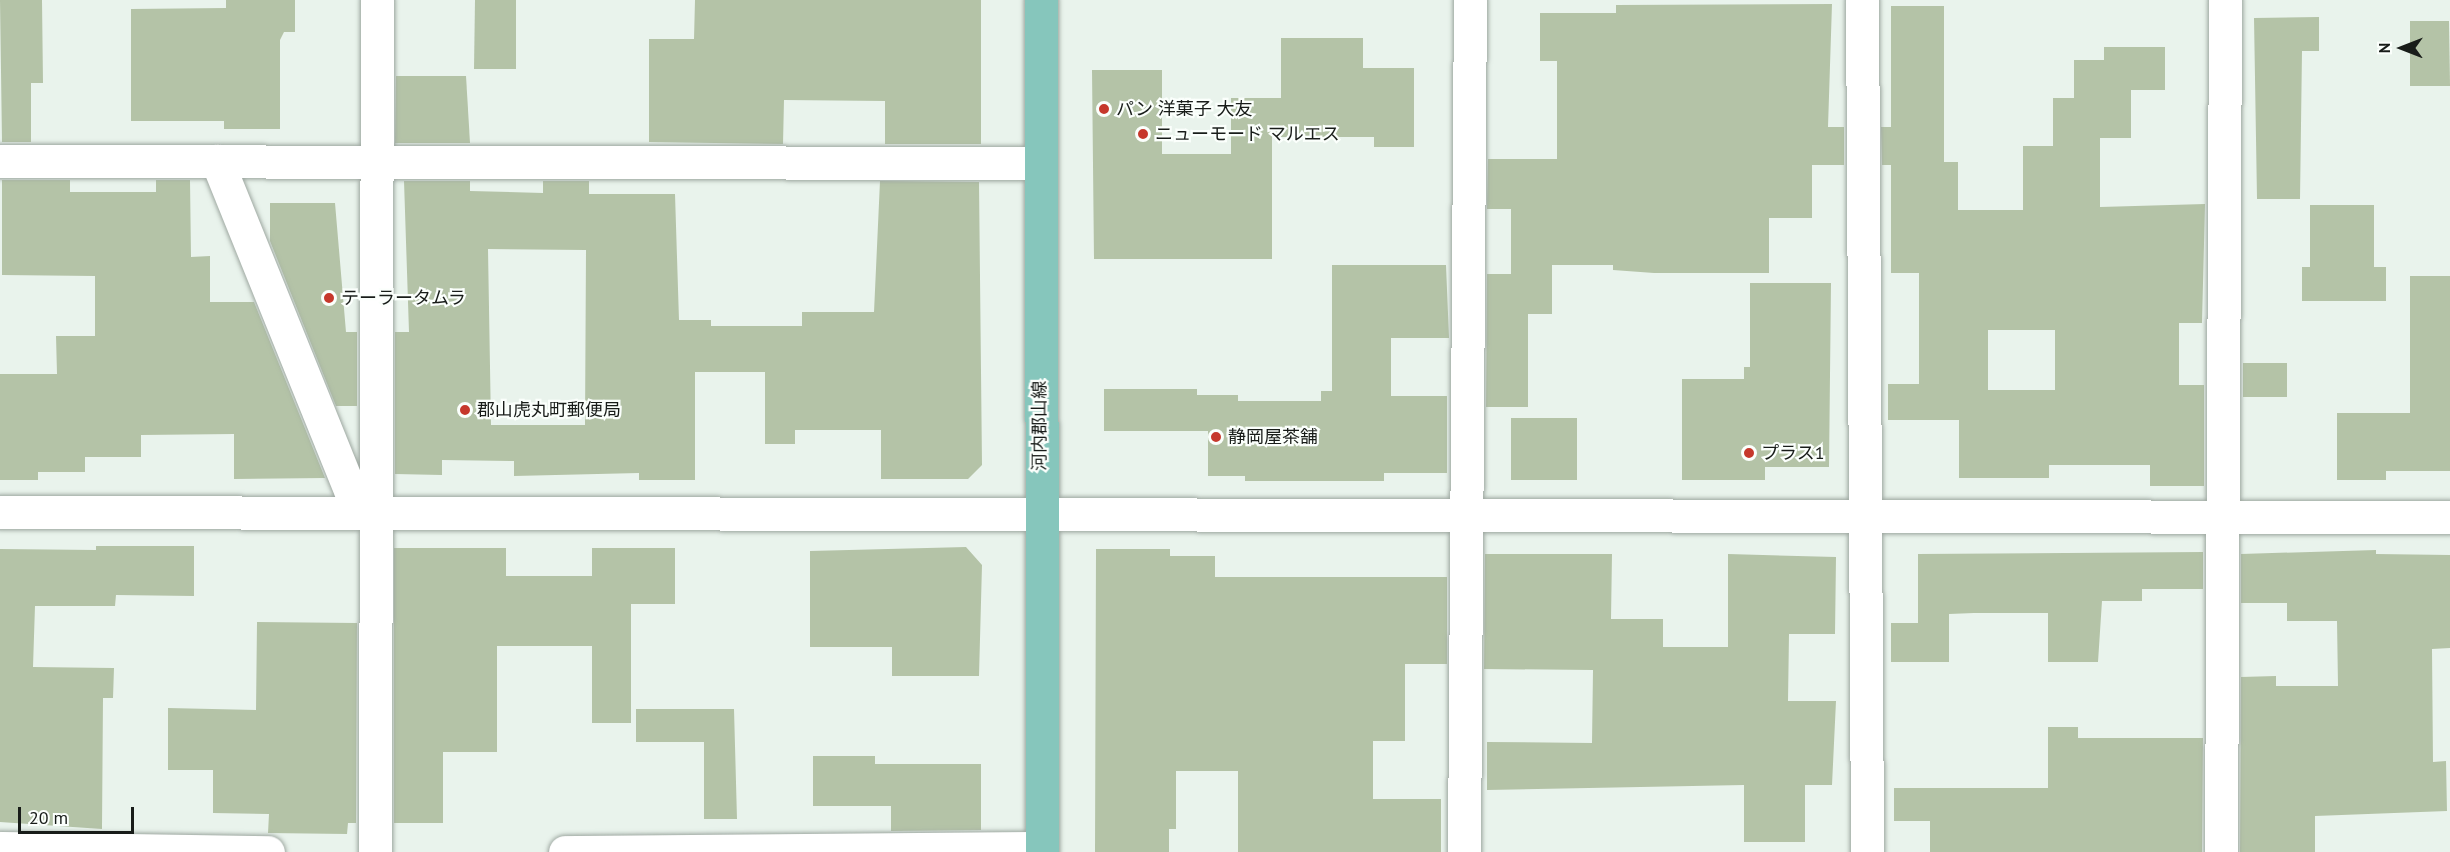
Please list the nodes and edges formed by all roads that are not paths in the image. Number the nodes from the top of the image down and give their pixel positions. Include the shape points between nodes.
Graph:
1 (377, 0) edge
2 (1041, 0) edge
3 (1470, 0) edge
4 (1862, 0) edge
5 (2225, 0) edge
6 (0, 161) edge
7 (217, 161) junction
8 (376, 163) junction
9 (1040, 163) junction
10 (0, 512) edge
11 (366, 512) junction
12 (1468, 516) junction
13 (1040, 517) junction
14 (2223, 517) junction
15 (2450, 517) edge
16 (1866, 518) junction
17 (0, 848) edge
18 (1042, 850) edge
19 (268, 852) edge
20 (375, 852) edge
21 (566, 852) edge
22 (1464, 852) edge
23 (1867, 852) edge
24 (2221, 852) edge

1 - 8 street
2 - 9 main road, 河内郡山線
3 - 12 street
4 - 16 street
5 - 14 street
6 - 7 street
7 - 8 street
7 - 11 street
8 - 9 street
8 - 11 street
9 - 13 main road, 河内郡山線
10 - 11 street
11 - 13 street
11 - 20 street
12 - 13 street
12 - 16 street
12 - 22 street
13 - 18 main road, 河内郡山線
14 - 15 street
14 - 16 street
14 - 24 street
16 - 23 street
17 - 19 street
18 - 21 street

